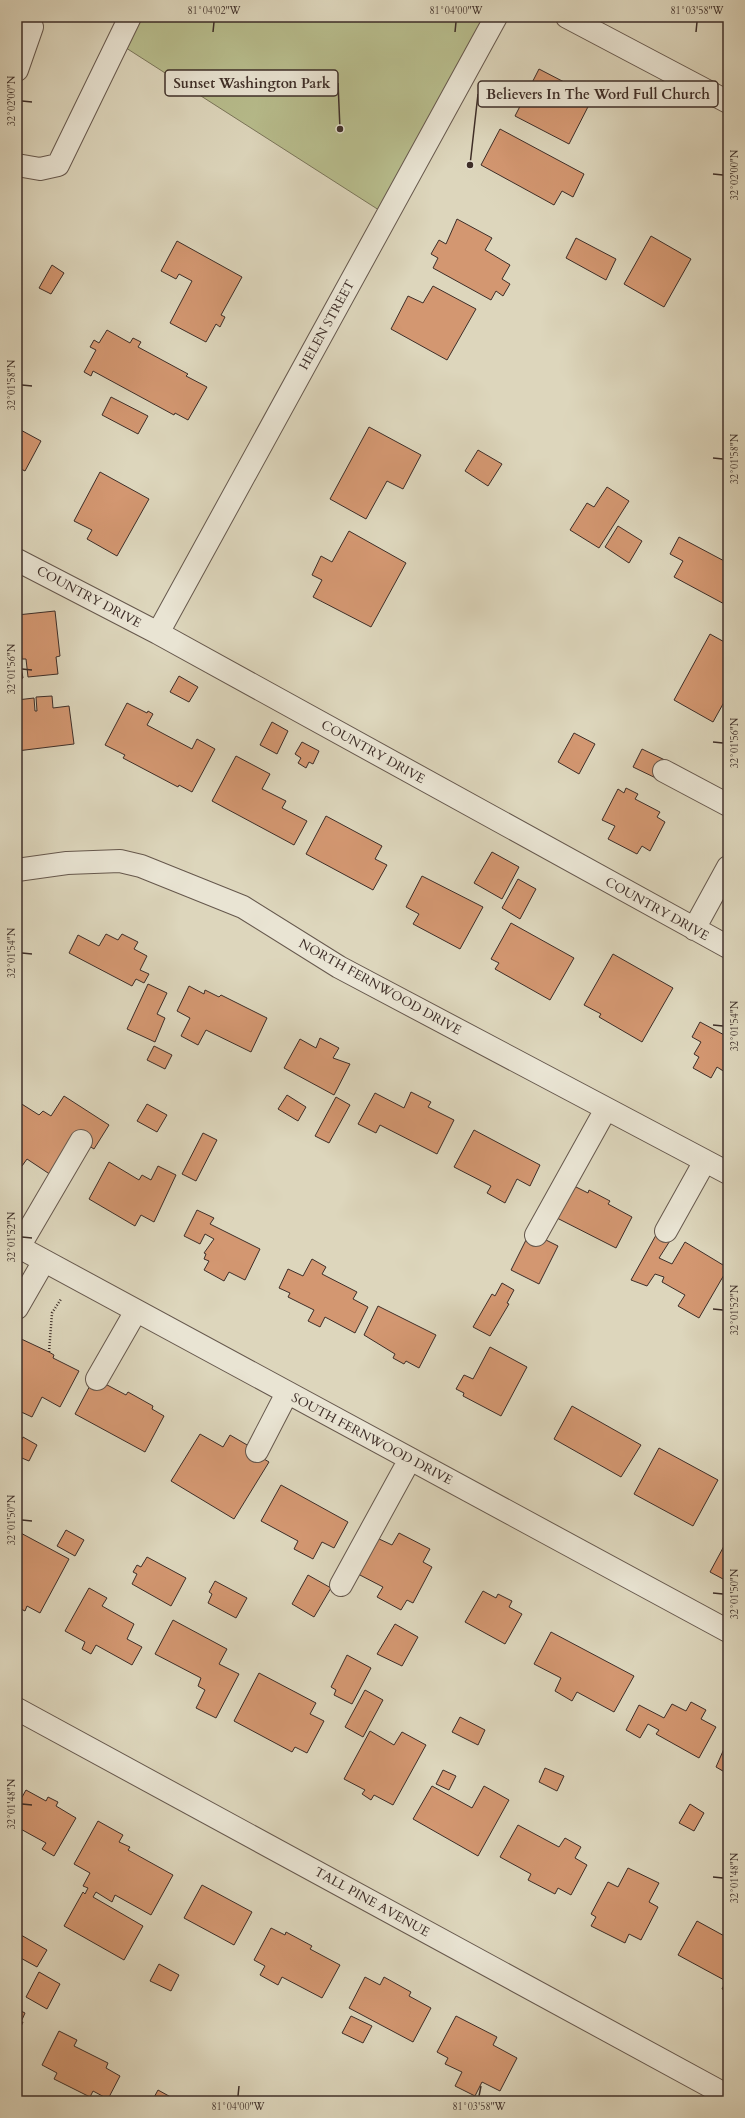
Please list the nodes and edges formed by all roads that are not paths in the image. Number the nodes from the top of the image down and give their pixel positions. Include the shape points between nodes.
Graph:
1 (130, 17) edge
2 (496, 17) edge
3 (567, 17) edge
4 (17, 20) edge
5 (17, 70) edge
6 (728, 102) edge
7 (17, 165) edge
8 (17, 560) edge
9 (158, 633) junction
10 (664, 771) dead end
11 (728, 805) edge
12 (728, 867) edge
13 (17, 870) edge
14 (694, 929) junction
15 (728, 947) edge
16 (606, 1109) junction
17 (81, 1141) dead end
18 (705, 1161) junction
19 (728, 1173) edge
20 (666, 1231) dead end
21 (536, 1235) dead end
22 (18, 1247) edge
23 (44, 1261) junction
24 (17, 1308) edge
25 (136, 1311) junction
26 (97, 1379) dead end
27 (287, 1393) junction
28 (257, 1451) dead end
29 (410, 1459) junction
30 (341, 1585) dead end
31 (728, 1631) edge
32 (17, 1709) edge
33 (728, 2096) edge

1 - 7 street via 58,165 40,169
2 - 9 street, HELEN STREET
3 - 6 street
4 - 5 street via 32,27
8 - 9 street, COUNTRY DRIVE
9 - 14 street, COUNTRY DRIVE
10 - 11 street
12 - 14 street
13 - 16 street, NORTH FERNWOOD DRIVE via 67,863 120,861 141,866 243,907 339,968
14 - 15 street, COUNTRY DRIVE
16 - 18 street, NORTH FERNWOOD DRIVE
16 - 21 street
17 - 22 street
18 - 19 street, NORTH FERNWOOD DRIVE
18 - 20 street
22 - 23 street, SOUTH FERNWOOD DRIVE
23 - 24 street
23 - 25 street, SOUTH FERNWOOD DRIVE
25 - 26 street
25 - 27 street, SOUTH FERNWOOD DRIVE
27 - 28 street
27 - 29 street, SOUTH FERNWOOD DRIVE
29 - 30 street
29 - 31 street, SOUTH FERNWOOD DRIVE
32 - 33 street, TALL PINE AVENUE

